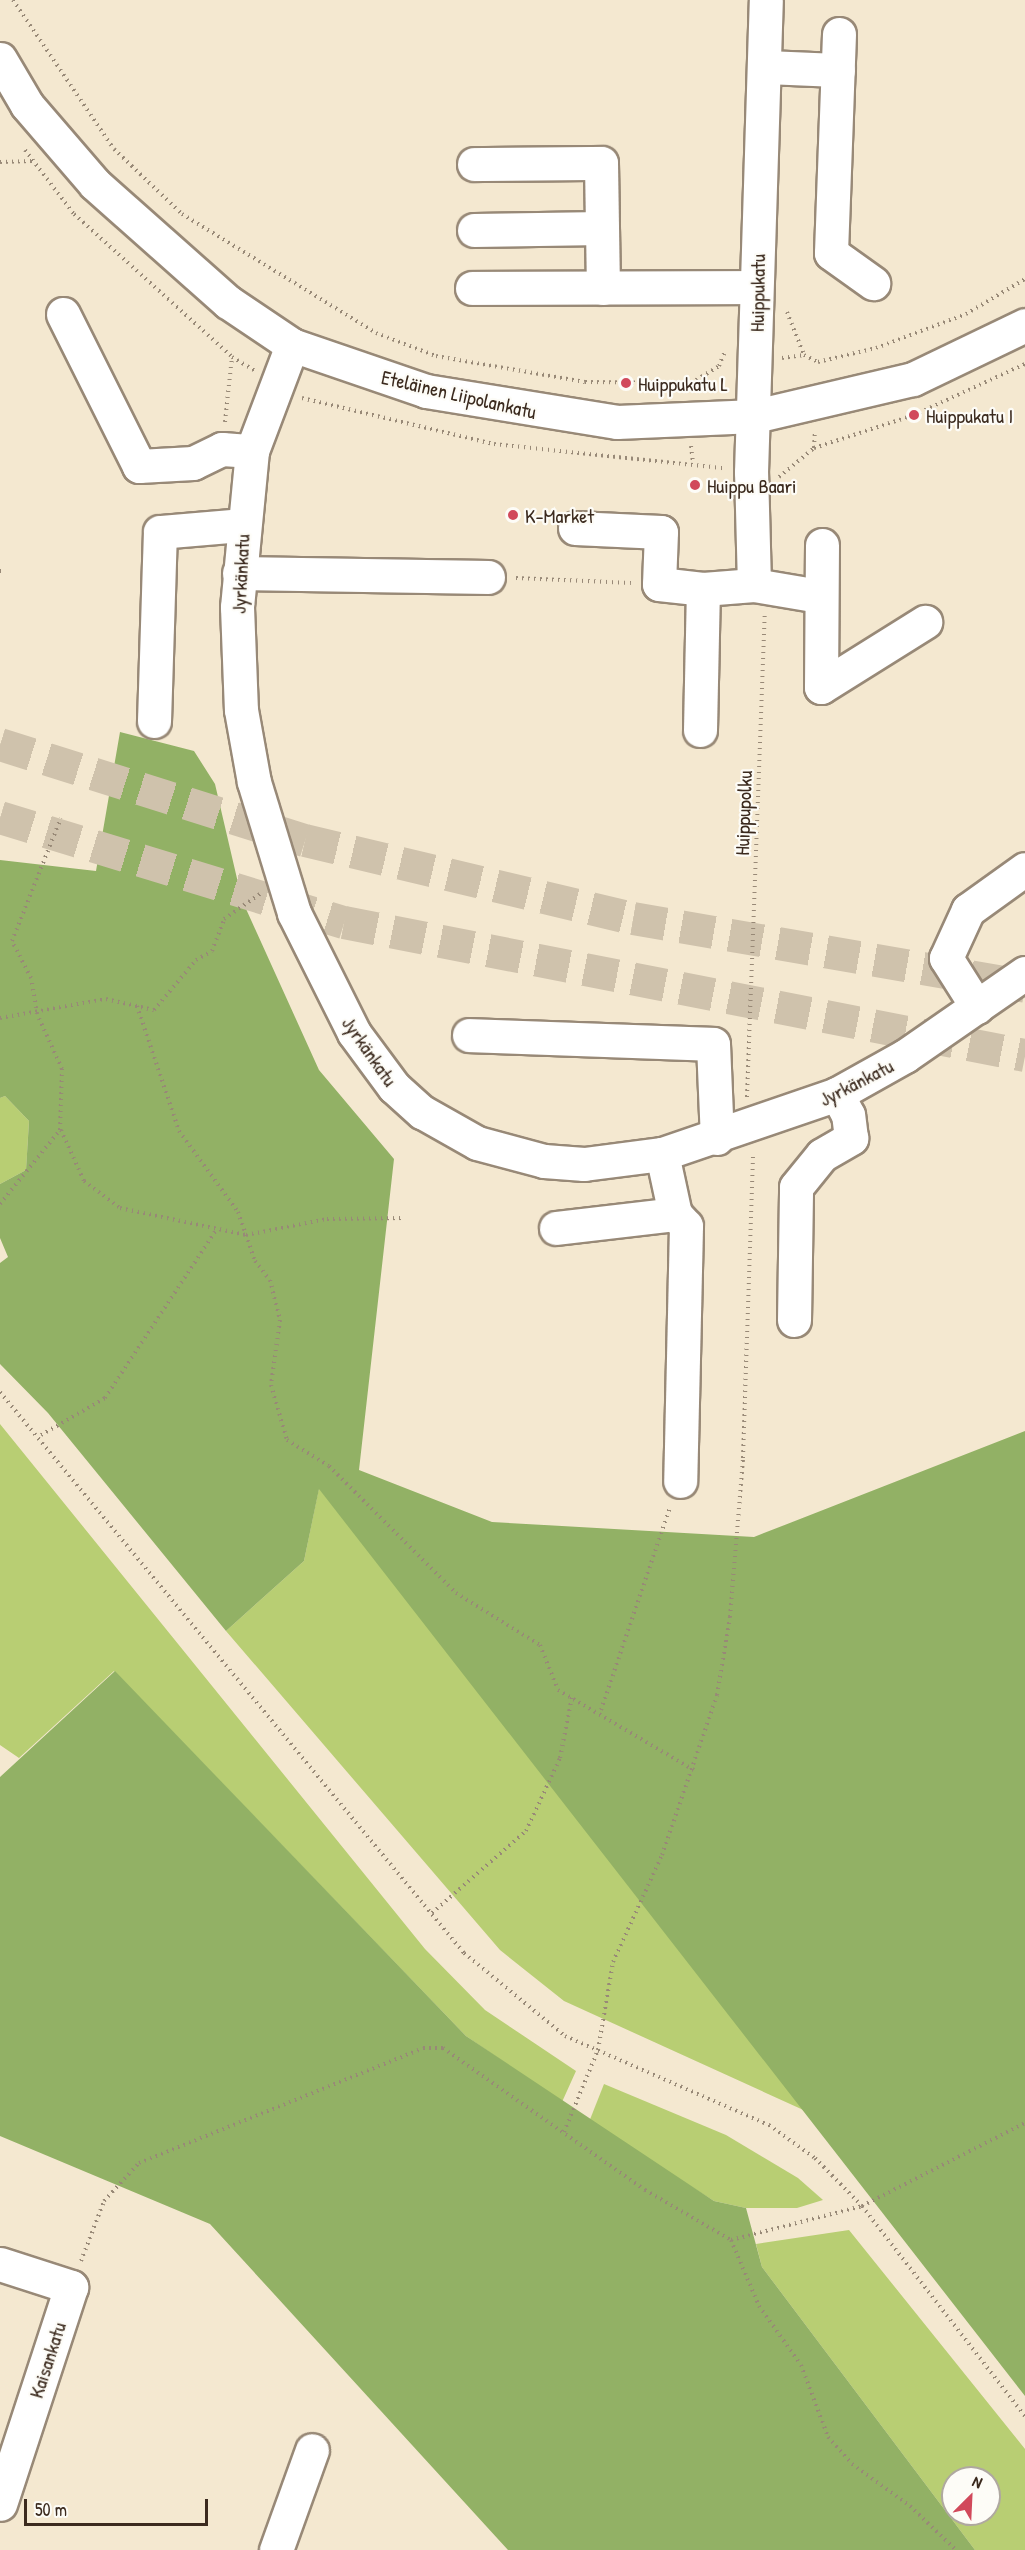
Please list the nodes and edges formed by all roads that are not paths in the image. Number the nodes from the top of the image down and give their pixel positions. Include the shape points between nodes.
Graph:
1 (766, 0) edge
2 (839, 34) dead end
3 (0, 59) edge
4 (765, 67) junction
5 (838, 70) junction
6 (474, 164) dead end
7 (602, 228) junction
8 (474, 230) dead end
9 (873, 283) dead end
10 (756, 287) junction
11 (472, 288) dead end
12 (603, 288) junction
13 (63, 314) dead end
14 (1025, 325) edge
15 (292, 345) junction
16 (755, 416) junction
17 (237, 450) junction
18 (242, 525) junction
19 (575, 528) dead end
20 (822, 545) dead end
21 (239, 573) junction
22 (488, 577) road end
23 (763, 587) junction
24 (703, 589) junction
25 (819, 596) junction
26 (925, 622) dead end
27 (154, 721) dead end
28 (700, 730) dead end
29 (1025, 869) edge
30 (1025, 973) edge
31 (977, 1007) junction
32 (469, 1035) dead end
33 (837, 1094) junction
34 (745, 1144) junction
35 (662, 1154) junction
36 (675, 1214) junction
37 (556, 1228) dead end
38 (794, 1320) dead end
39 (680, 1481) road end
40 (0, 2264) edge
41 (312, 2450) dead end
42 (0, 2504) edge
43 (276, 2550) edge

1 - 4 street, Huippukatu
2 - 5 street
3 - 15 street, Eteläinen Liipolankatu via 27,105 95,184 228,302
4 - 5 street
4 - 10 street, Huippukatu
5 - 9 street via 831,253
6 - 7 street via 601,163
7 - 8 street
7 - 12 street
10 - 12 street
10 - 16 street, Huippukatu
11 - 12 street
13 - 17 street via 140,466 193,463
14 - 16 street, Eteläinen Liipolankatu via 912,379
15 - 16 street, Eteläinen Liipolankatu via 426,391 534,412 617,422
15 - 17 street, Jyrkänkatu
16 - 23 street, Huippukatu
17 - 18 street, Jyrkänkatu
18 - 21 street, Jyrkänkatu
18 - 27 street via 160,532
19 - 24 street via 661,532 659,584
20 - 25 street
21 - 22 street
21 - 35 street, Jyrkänkatu via 241,710 254,782 294,913 354,1033 394,1087 422,1112 477,1143 532,1158 584,1164
23 - 24 street
23 - 25 street
24 - 28 street
25 - 26 street via 821,687
29 - 31 street via 968,910 946,958
30 - 31 street, Jyrkänkatu
31 - 33 street, Jyrkänkatu
32 - 34 street via 713,1044
33 - 34 street, Jyrkänkatu
33 - 38 street via 849,1115 851,1138 822,1155 796,1187
34 - 35 street, Jyrkänkatu
35 - 36 street
36 - 37 street
36 - 39 street via 686,1226
40 - 42 street, Kaisankatu via 71,2287
41 - 43 street

